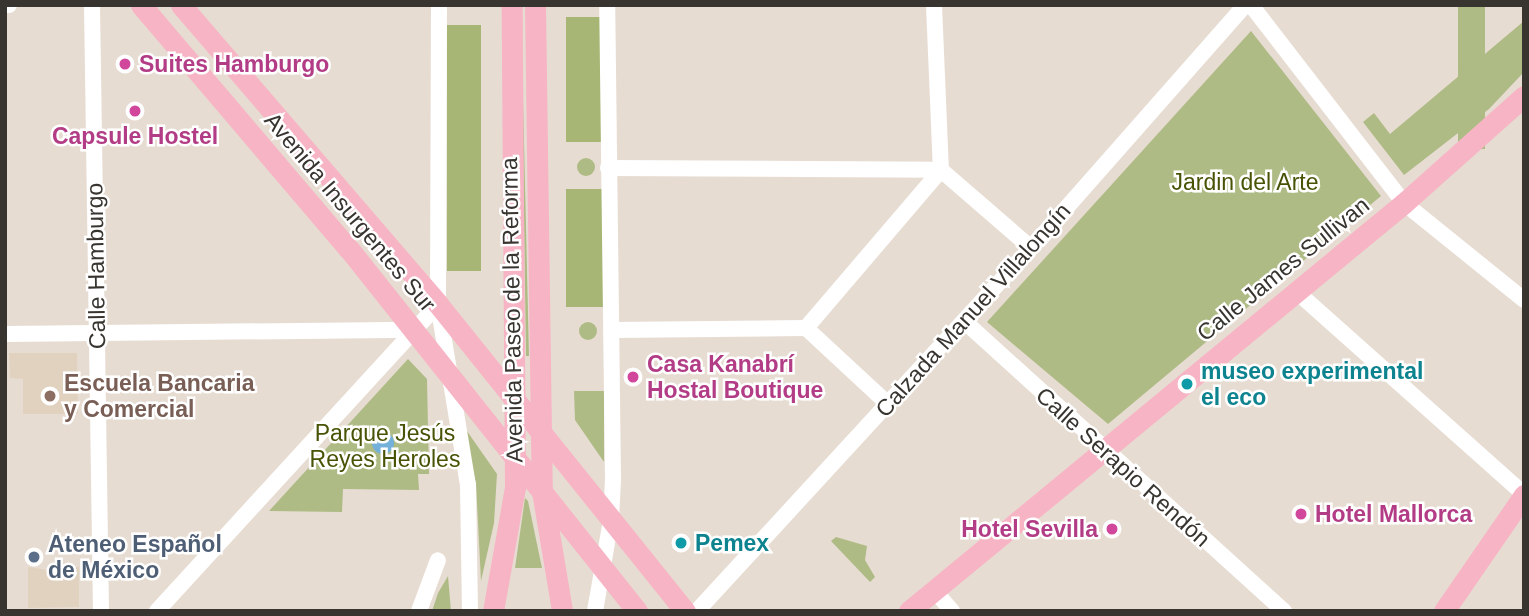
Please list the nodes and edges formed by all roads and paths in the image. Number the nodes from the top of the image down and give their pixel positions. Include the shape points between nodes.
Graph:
1 (92, 5) edge
2 (141, 5) edge
3 (181, 5) edge
4 (439, 5) edge
5 (512, 5) edge
6 (535, 5) edge
7 (607, 5) edge
8 (934, 5) edge
9 (1245, 5) edge
10 (1251, 5) edge
11 (1524, 96) edge
12 (608, 168) junction
13 (941, 170) junction
14 (1404, 203) junction
15 (1031, 248) junction
16 (1297, 292) junction
17 (1524, 300) edge
18 (438, 304) junction
19 (964, 321) junction
20 (806, 328) junction
21 (414, 330) junction
22 (612, 330) junction
23 (97, 333) junction
24 (5, 334) edge
25 (448, 373) junction
26 (513, 398) junction
27 (888, 404) junction
28 (540, 430) junction
29 (1105, 448) junction
30 (514, 457) junction
31 (542, 491) junction
32 (1524, 495) edge
33 (611, 520) junction
34 (438, 559) dead end
35 (603, 568) junction
36 (933, 589) junction
37 (101, 611) edge
38 (157, 611) edge
39 (419, 611) edge
40 (470, 611) edge
41 (493, 611) edge
42 (562, 611) edge
43 (595, 611) edge
44 (637, 611) edge
45 (685, 611) edge
46 (697, 611) edge
47 (909, 611) edge
48 (952, 611) edge
49 (1284, 611) edge
50 (1444, 611) edge

1 - 23 street, Calle Hamburgo
2 - 21 main road, Avenida Insurgentes Sur
3 - 18 main road, Avenida Insurgentes Sur
4 - 18 street
5 - 26 main road, Avenida Paseo de la Reforma
6 - 28 main road, Avenida Paseo de la Reforma
7 - 12 street
8 - 13 street
9 - 15 street, Calzada Manuel Villalongín
10 - 14 street
11 - 14 main road, Calle James Sullivan
12 - 13 street
12 - 22 street
13 - 15 street
13 - 20 street
14 - 16 main road, Calle James Sullivan
14 - 17 street
15 - 19 street, Calzada Manuel Villalongín
16 - 29 main road, Calle James Sullivan
16 - 32 street
18 - 21 street
18 - 25 street
18 - 26 main road, Avenida Insurgentes Sur
19 - 27 street, Calzada Manuel Villalongín
19 - 29 street, Calle Serapio Rendón
20 - 22 street
20 - 27 street
21 - 23 street
21 - 25 main road, Avenida Insurgentes Sur
21 - 38 street
22 - 33 street
23 - 24 street
23 - 37 street, Calle Hamburgo
25 - 30 main road, Avenida Insurgentes Sur
25 - 40 street via 470,510
26 - 28 main road, Avenida Insurgentes Sur
26 - 30 main road, Avenida Paseo de la Reforma
27 - 46 street, Calzada Manuel Villalongín
28 - 31 main road, Avenida Paseo de la Reforma
28 - 33 main road, Avenida Insurgentes Sur
29 - 36 main road, Calle James Sullivan
29 - 49 street, Calle Serapio Rendón
30 - 31 main road, Avenida Insurgentes Sur
30 - 41 main road, Avenida Paseo de la Reforma via 509,533
31 - 35 main road, Avenida Insurgentes Sur
31 - 42 main road, Avenida Paseo de la Reforma
32 - 50 main road
33 - 35 street
33 - 45 main road, Avenida Insurgentes Sur
34 - 39 street
35 - 43 street
35 - 44 main road, Avenida Insurgentes Sur
36 - 47 main road, Calle James Sullivan
36 - 48 street

